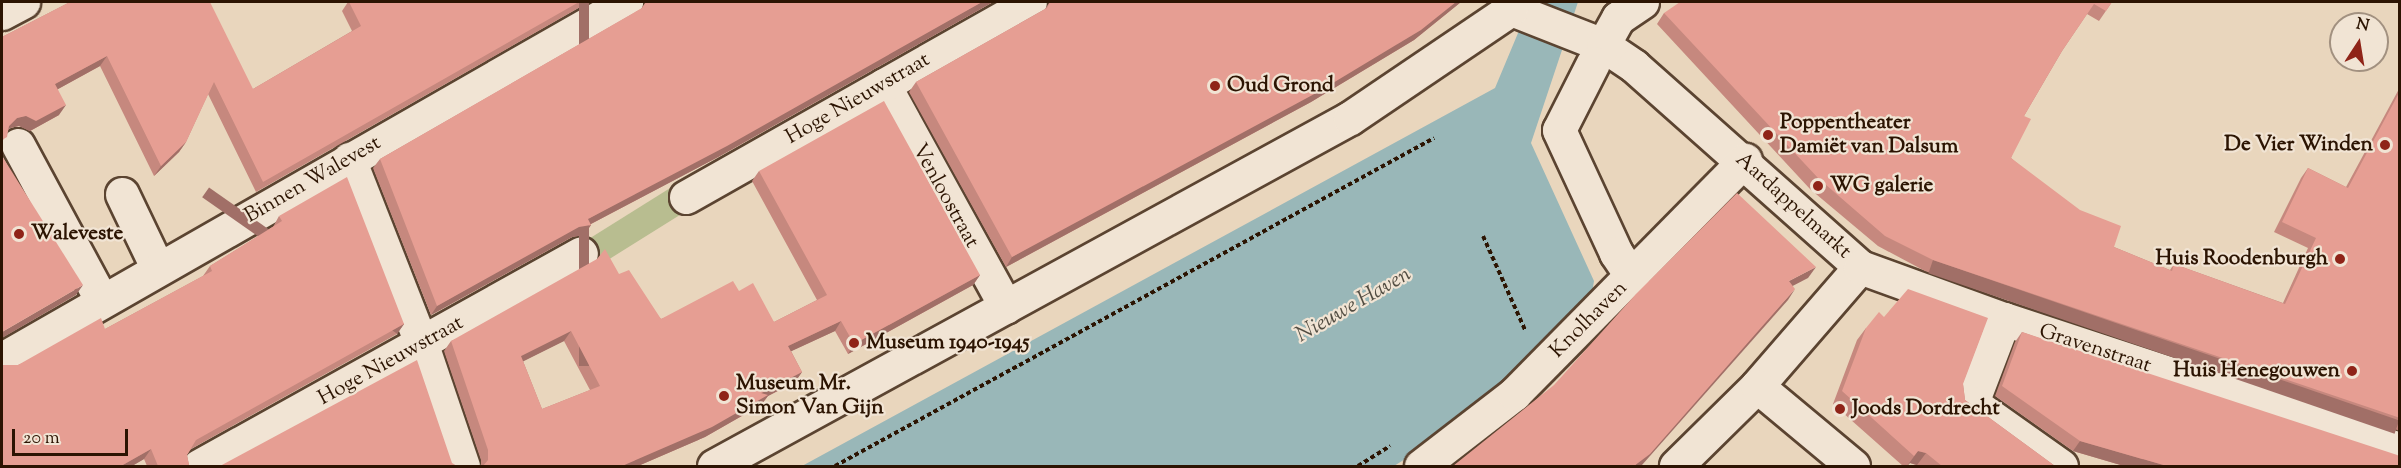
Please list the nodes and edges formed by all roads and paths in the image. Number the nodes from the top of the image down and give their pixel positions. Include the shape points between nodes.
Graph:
1 (23, 2) edge
2 (626, 2) edge
3 (1030, 2) edge
4 (1642, 2) edge
5 (1514, 8) edge
6 (2, 13) edge
7 (1590, 47) junction
8 (885, 85) junction
9 (1434, 138) dead end
10 (18, 145) dead end
11 (349, 159) junction
12 (1745, 160) junction
13 (122, 194) dead end
14 (686, 197) dead end
15 (1483, 236) dead end
16 (581, 253) dead end
17 (1860, 267) junction
18 (158, 269) junction
19 (1632, 277) junction
20 (102, 301) junction
21 (1005, 307) junction
22 (2004, 319) junction
23 (1527, 334) dead end
24 (422, 345) junction
25 (2, 359) edge
26 (1757, 386) junction
27 (1396, 442) dead end
28 (2400, 449) edge
29 (199, 466) edge
30 (463, 466) edge
31 (714, 466) edge
32 (835, 466) edge
33 (1358, 466) edge
34 (1422, 466) edge
35 (1676, 466) edge
36 (1853, 466) edge
37 (2061, 466) edge

1 - 6 street
2 - 11 street, Binnen Walevest
3 - 8 street, Hoge Nieuwstraat
4 - 7 street via 1618,18
5 - 7 street, Aardappelmarkt
5 - 21 street via 1350,118
7 - 12 street, Aardappelmarkt via 1634,66
7 - 19 street via 1559,130 1616,254
8 - 14 street, Hoge Nieuwstraat
8 - 21 street, Venloostraat
9 - 32 path
10 - 20 street
11 - 18 street, Binnen Walevest
11 - 24 street
12 - 17 street, Aardappelmarkt
12 - 19 street, Knolhaven
13 - 18 street
15 - 23 path
16 - 24 street, Hoge Nieuwstraat
17 - 22 street, Gravenstraat
17 - 26 street, Aardappelmarkt
18 - 20 street, Binnen Walevest
19 - 34 street, Knolhaven via 1514,394
20 - 25 street, Binnen Walevest
21 - 31 street
22 - 28 street, Gravenstraat via 2119,346
22 - 37 street via 1972,403
24 - 29 street, Hoge Nieuwstraat
24 - 30 street
26 - 35 street, Aardappelmarkt
26 - 36 street
27 - 33 path

